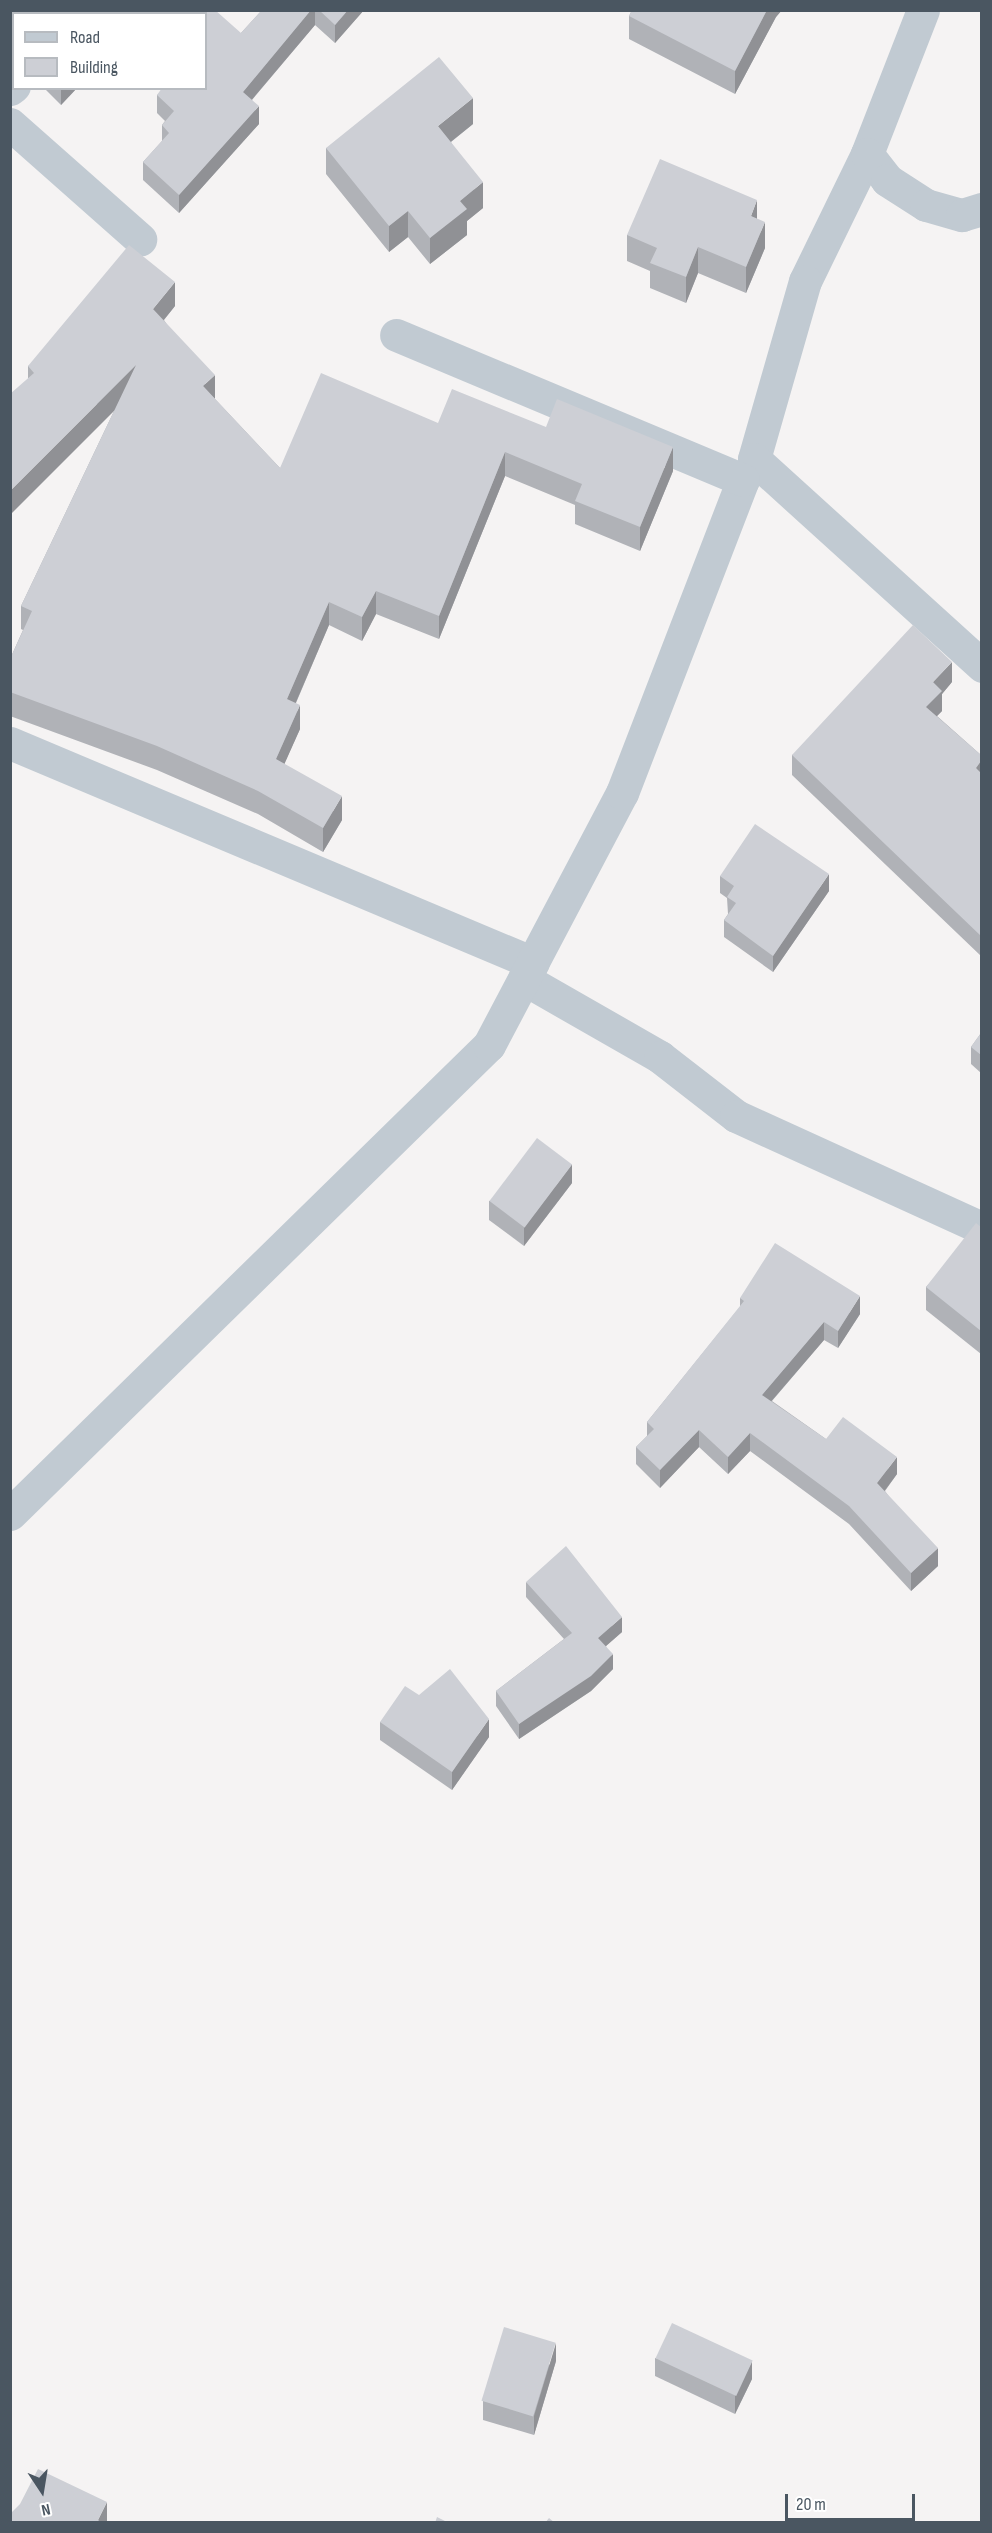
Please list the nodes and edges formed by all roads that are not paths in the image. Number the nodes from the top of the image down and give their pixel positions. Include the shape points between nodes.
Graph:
1 (923, 10) edge
2 (10, 124) edge
3 (867, 154) junction
4 (981, 209) edge
5 (140, 239) dead end
6 (396, 335) dead end
7 (981, 666) edge
8 (10, 744) edge
9 (528, 971) junction
10 (981, 1228) edge
11 (10, 1514) edge

1 - 3 street
2 - 5 street
3 - 4 street via 887,180 926,206 962,215
3 - 7 street via 806,280 754,459
6 - 9 street via 743,480 622,793
8 - 9 street
9 - 10 street via 660,1057 736,1116
9 - 11 street via 489,1045

